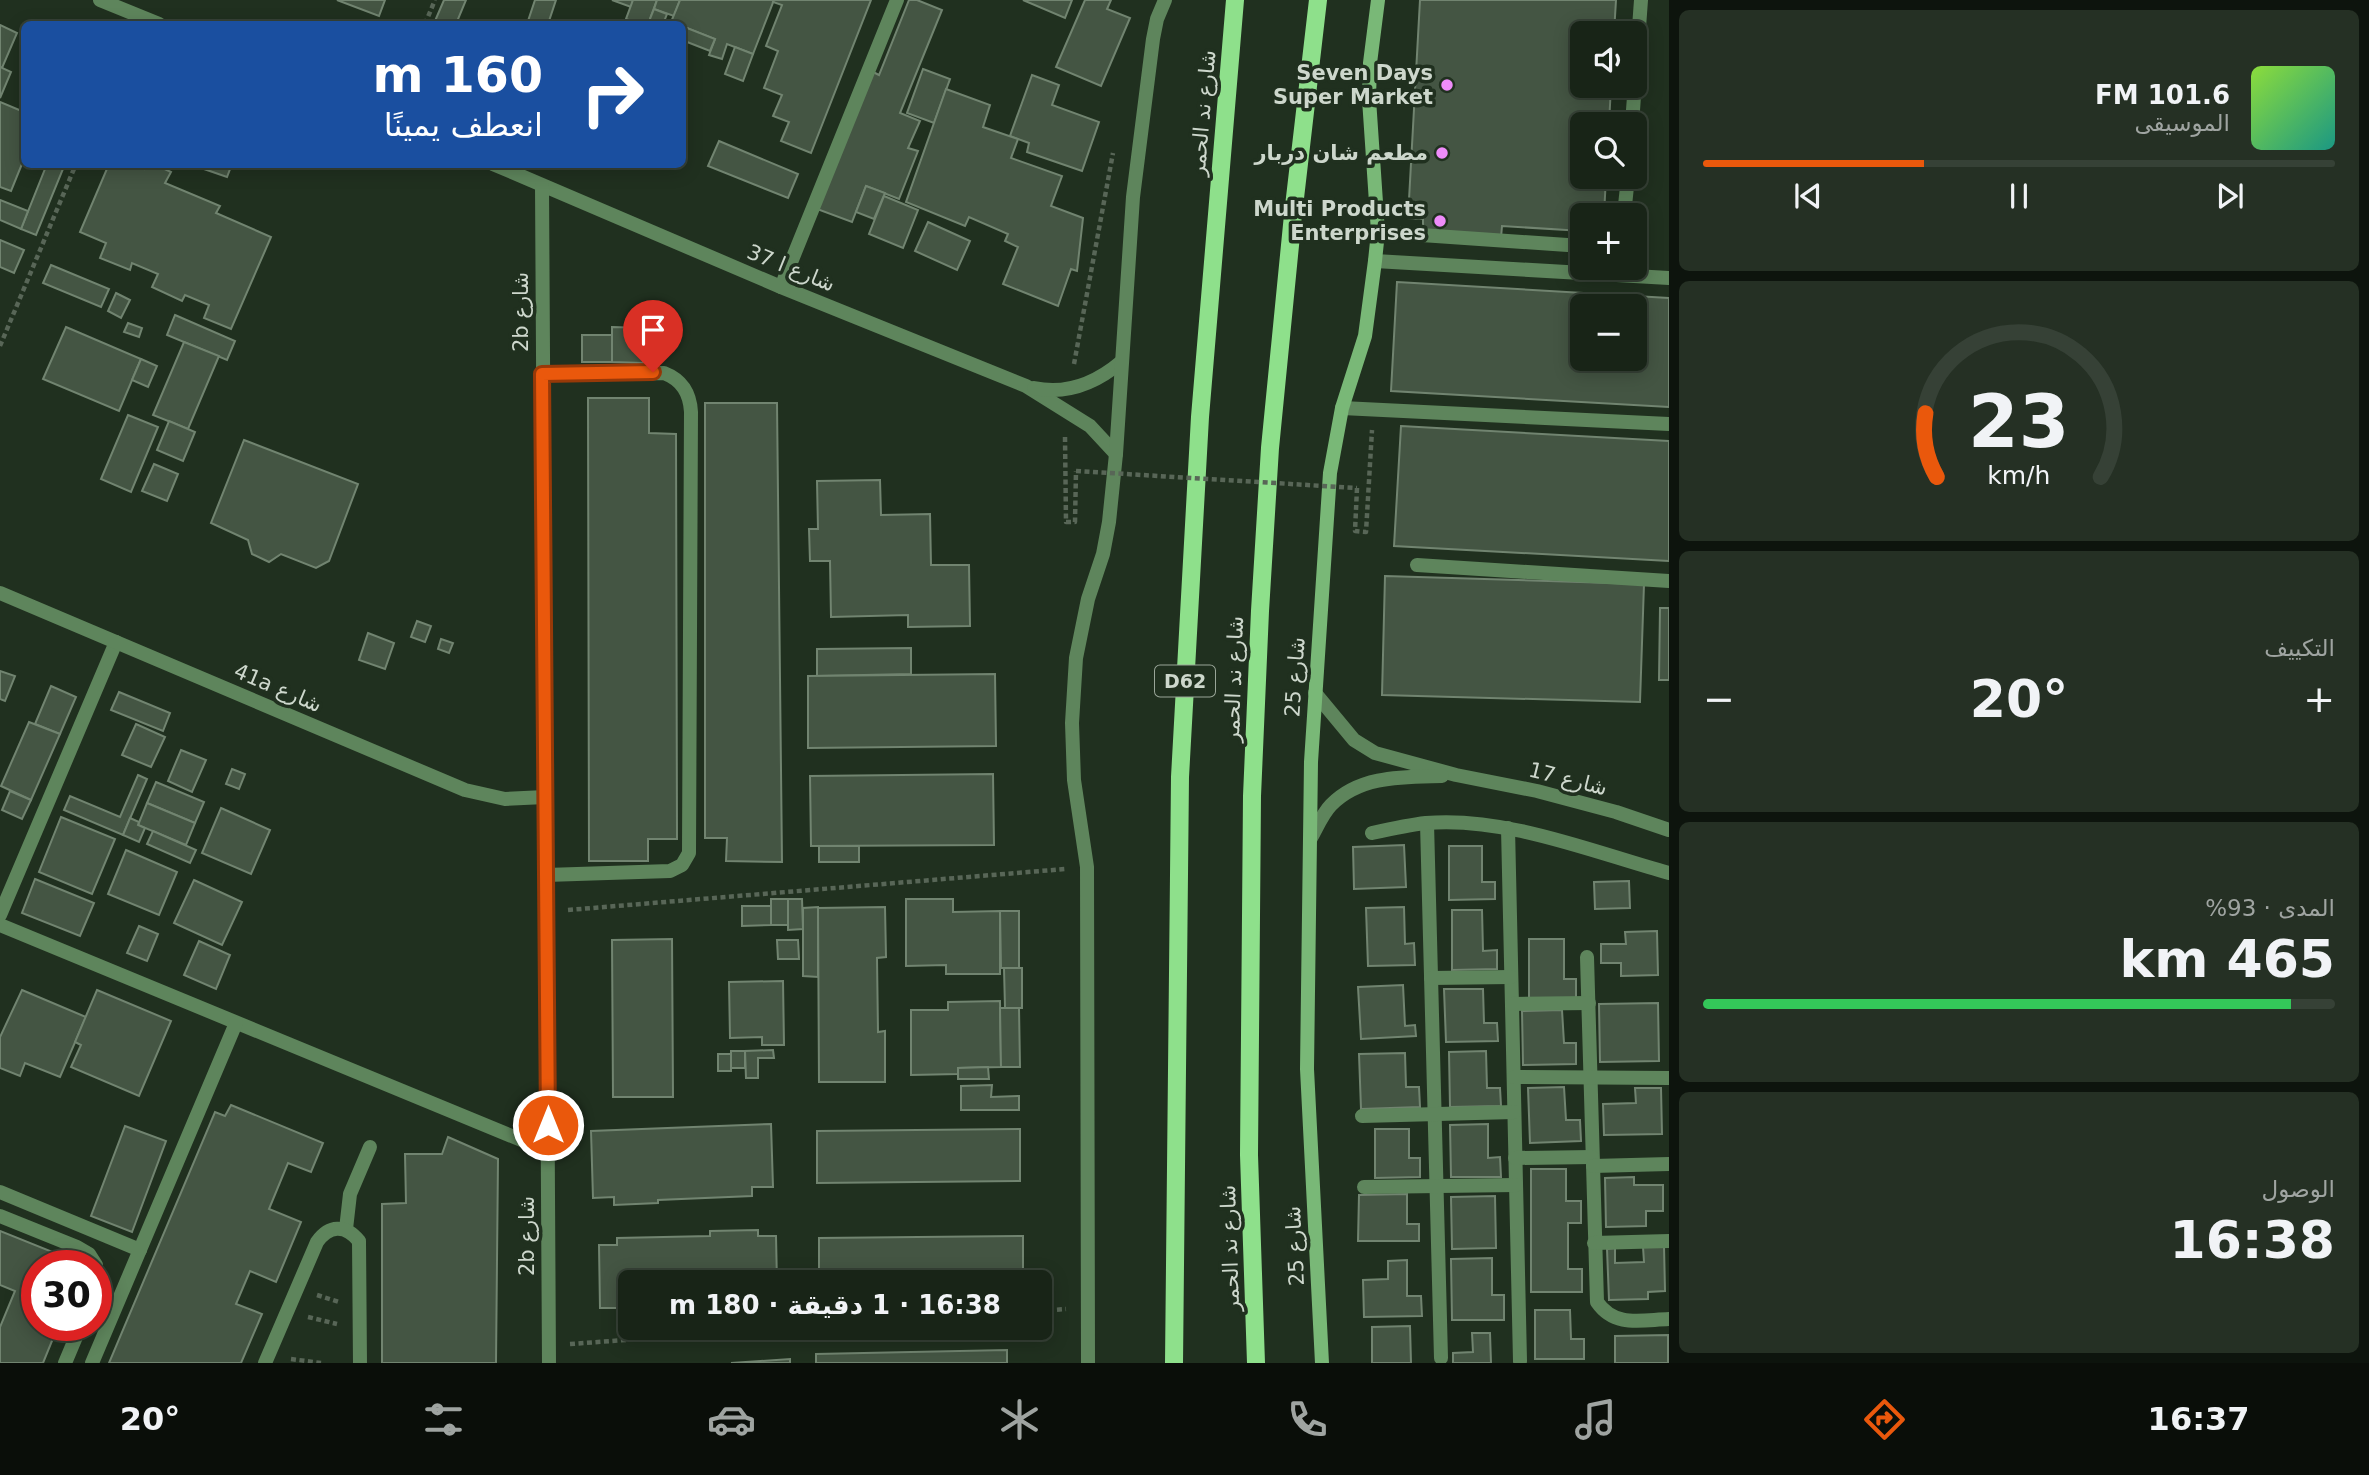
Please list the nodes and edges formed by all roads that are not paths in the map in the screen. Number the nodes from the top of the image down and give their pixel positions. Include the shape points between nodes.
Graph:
1 (100, 0) edge
2 (897, 0) edge
3 (1165, 0) edge
4 (1235, 0) edge
5 (1318, 0) edge
6 (1378, 0) edge
7 (1641, 0) edge
8 (152, 21) edge
9 (1633, 112) edge
10 (502, 168) edge
11 (542, 186) junction
12 (1378, 232) junction
13 (1570, 245) edge
14 (1376, 261) junction
15 (1669, 278) edge
16 (781, 287) junction
17 (1121, 362) junction
18 (542, 374) junction
19 (1026, 386) junction
20 (1342, 408) junction
21 (1669, 424) edge
22 (1116, 454) junction
23 (1417, 565) dead end
24 (1669, 581) edge
25 (0, 593) edge
26 (116, 642) junction
27 (1315, 693) junction
28 (1456, 775) junction
29 (545, 797) junction
30 (1427, 823) junction
31 (1508, 828) junction
32 (1669, 830) edge
33 (1373, 833) dead end
34 (1311, 838) junction
35 (1669, 873) edge
36 (547, 875) junction
37 (0, 915) edge
38 (0, 925) edge
39 (1587, 957) dead end
40 (1511, 977) junction
41 (1431, 978) junction
42 (1589, 1003) junction
43 (1512, 1004) junction
44 (236, 1023) junction
45 (1514, 1077) junction
46 (1591, 1078) junction
47 (1669, 1078) edge
48 (1514, 1112) junction
49 (1434, 1114) junction
50 (1362, 1116) dead end
51 (370, 1147) dead end
52 (548, 1151) junction
53 (1515, 1158) junction
54 (1592, 1161) junction
55 (1669, 1164) edge
56 (1516, 1185) junction
57 (1436, 1186) junction
58 (1364, 1187) dead end
59 (0, 1192) edge
60 (0, 1216) edge
61 (346, 1229) junction
62 (1669, 1241) edge
63 (1594, 1243) junction
64 (82, 1250) edge
65 (140, 1250) junction
66 (1669, 1319) edge
67 (74, 1341) edge
68 (1441, 1358) dead end
69 (1520, 1361) dead end
70 (65, 1363) edge
71 (92, 1363) edge
72 (265, 1363) edge
73 (360, 1363) edge
74 (549, 1363) edge
75 (1088, 1363) edge
76 (1174, 1363) edge
77 (1256, 1363) edge
78 (1322, 1363) edge

1 - 8 street
2 - 16 street
3 - 17 street via 1153,38 1133,197
4 - 76 main road, شارع ند الحمر / D62 via 1200,417 1180,777
5 - 77 main road, شارع ند الحمر via 1270,449 1259,611 1252,796 1249,1156
6 - 12 street, شارع 25 via 1369,99
7 - 9 street
10 - 11 street, شارع ا 37
11 - 16 street, شارع ا 37
11 - 18 street, 2b شارع
12 - 13 street
12 - 14 street, شارع 25
14 - 15 street
14 - 20 street, شارع 25 via 1365,336
16 - 19 street, شارع ا 37
17 - 19 street, شارع ا 37 via 1093,381 1071,388
17 - 22 street
18 - 29 street, 2b شارع
18 - 36 street via 664,373 681,383 691,401 689,853 682,865 670,872
19 - 22 street, شارع ا 37 via 1090,426
20 - 21 street
20 - 27 street, شارع 25 via 1330,473
22 - 75 street via 1103,554 1076,658 1072,723 1074,780 1087,867
23 - 24 street
25 - 26 street, 41a شارع
26 - 29 street, 41a شارع via 465,790 505,799
26 - 37 street
27 - 28 street, شارع 17 via 1354,740 1375,753
27 - 34 street, شارع 25
28 - 32 street, شارع 17 via 1536,791
28 - 34 street, شارع 17 via 1363,784 1331,805
29 - 36 street, 2b شارع
30 - 31 street
30 - 33 street
30 - 41 street
31 - 35 street
31 - 40 street
34 - 78 street, شارع 25 via 1307,1069
36 - 52 street, 2b شارع
38 - 44 street
39 - 42 street
40 - 41 street
40 - 43 street
41 - 49 street
42 - 43 street
42 - 46 street
43 - 45 street
44 - 52 street
44 - 65 street
45 - 46 street
45 - 48 street
46 - 47 street
46 - 54 street
48 - 49 street
48 - 53 street
49 - 50 street
49 - 57 street
51 - 61 street via 350,1194
52 - 74 street, 2b شارع
53 - 54 street
53 - 56 street
54 - 55 street
54 - 63 street
56 - 57 street
56 - 69 street
57 - 58 street
57 - 68 street
59 - 65 street
60 - 64 street
61 - 72 street via 322,1235
61 - 73 street via 359,1241
62 - 63 street
63 - 66 street via 1595,1289 1604,1312 1626,1321
65 - 71 street
67 - 70 street

